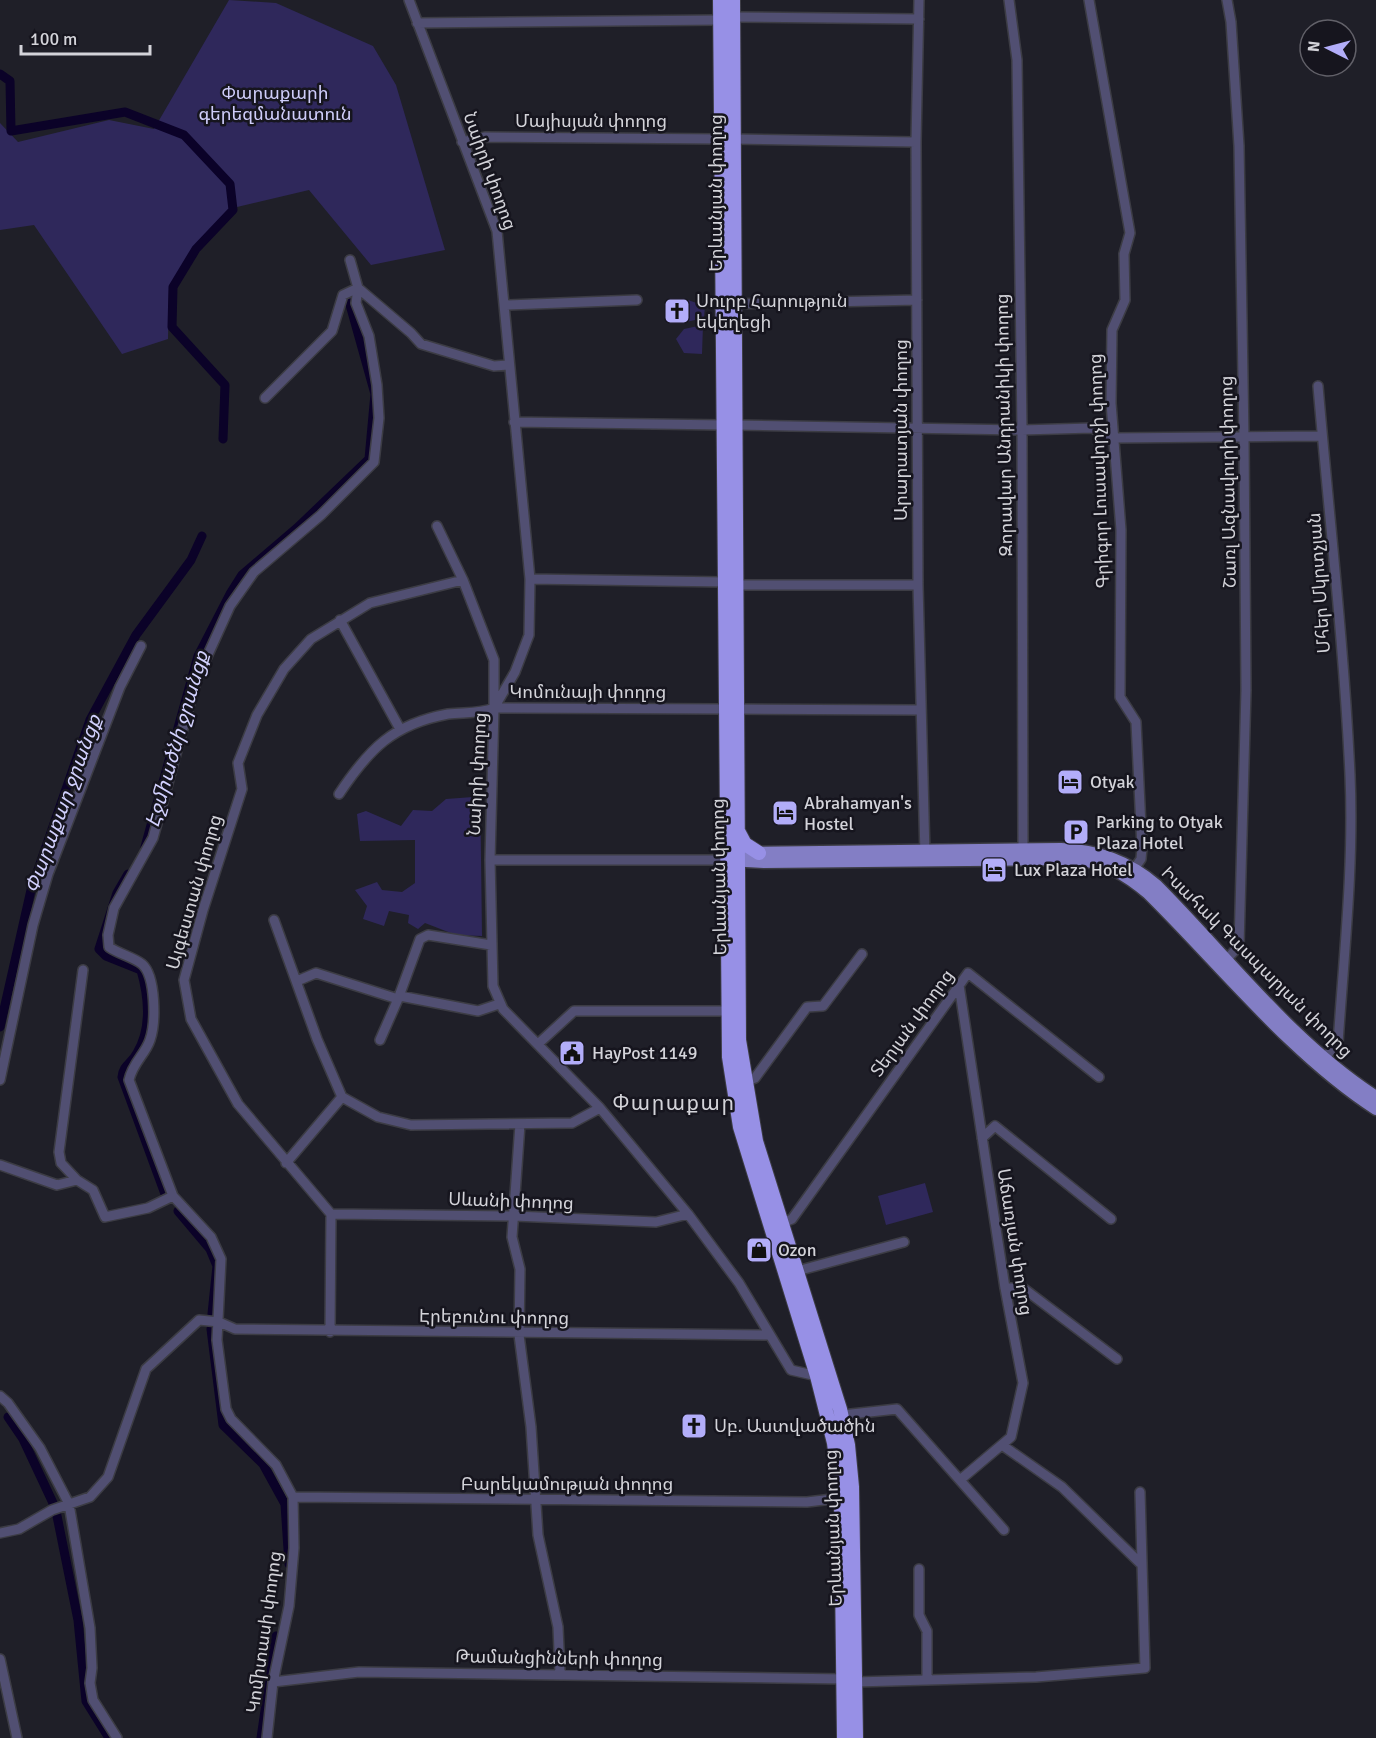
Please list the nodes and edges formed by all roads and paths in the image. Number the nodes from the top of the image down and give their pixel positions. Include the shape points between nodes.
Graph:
1 (409, 0) edge
2 (720, 0) edge
3 (733, 0) edge
4 (920, 0) edge
5 (1009, 0) edge
6 (1089, 0) edge
7 (1227, 0) edge
8 (727, 18) junction
9 (919, 19) junction
10 (417, 23) junction
11 (727, 139) junction
12 (462, 142) junction
13 (916, 142) junction
14 (350, 260) dead end
15 (358, 288) junction
16 (637, 300) dead end
17 (917, 300) junction
18 (734, 304) junction
19 (506, 305) junction
20 (508, 365) junction
21 (1318, 386) dead end
22 (265, 398) dead end
23 (514, 422) junction
24 (729, 425) junction
25 (918, 428) junction
26 (1022, 430) junction
27 (1322, 436) junction
28 (1113, 438) junction
29 (1244, 438) junction
30 (437, 526) dead end
31 (530, 579) junction
32 (463, 580) junction
33 (730, 583) junction
34 (918, 585) junction
35 (340, 620) junction
36 (141, 646) dead end
37 (494, 708) junction
38 (731, 709) junction
39 (920, 710) junction
40 (400, 729) junction
41 (339, 794) dead end
42 (736, 827) junction
43 (1023, 849) junction
44 (759, 853) junction
45 (925, 856) junction
46 (729, 857) junction
47 (490, 860) junction
48 (1134, 869) junction
49 (274, 920) dead end
50 (491, 945) junction
51 (862, 954) dead end
52 (1226, 960) junction
53 (83, 970) dead end
54 (297, 981) junction
55 (959, 985) junction
56 (399, 998) junction
57 (499, 1004) junction
58 (727, 1011) junction
59 (380, 1040) dead end
60 (538, 1044) junction
61 (1324, 1057) junction
62 (1099, 1077) dead end
63 (0, 1080) edge
64 (744, 1082) junction
65 (342, 1097) junction
66 (1376, 1097) edge
67 (600, 1108) junction
68 (1376, 1109) edge
69 (520, 1124) junction
70 (982, 1138) junction
71 (286, 1163) junction
72 (0, 1165) edge
73 (77, 1180) junction
74 (173, 1196) junction
75 (331, 1214) junction
76 (688, 1214) junction
77 (514, 1216) junction
78 (1111, 1220) dead end
79 (782, 1223) junction
80 (904, 1242) dead end
81 (797, 1270) junction
82 (1005, 1288) junction
83 (219, 1322) junction
84 (330, 1332) junction
85 (519, 1335) junction
86 (770, 1335) junction
87 (1118, 1359) dead end
88 (817, 1376) junction
89 (0, 1396) edge
90 (842, 1415) junction
91 (1002, 1445) junction
92 (960, 1480) junction
93 (1140, 1492) dead end
94 (293, 1497) junction
95 (841, 1498) junction
96 (536, 1500) junction
97 (69, 1504) junction
98 (1004, 1530) dead end
99 (0, 1533) edge
100 (1140, 1563) junction
101 (919, 1569) dead end
102 (0, 1659) edge
103 (560, 1673) junction
104 (927, 1680) junction
105 (850, 1681) junction
106 (273, 1682) junction
107 (17, 1738) edge
108 (117, 1738) edge
109 (267, 1738) edge
110 (844, 1738) edge
111 (856, 1738) edge

1 - 10 street, Նաիրի փողոց
2 - 8 highway, Երևանյան փողոց
3 - 8 highway, Երևանյան փողոց
4 - 9 street, Արարատյան փողոց
5 - 26 street, Զորավար Անդրանիկի փողոց via 1017,60
6 - 28 street, Գրիգոր Լուսավորչի փողոց via 1130,233 1124,254 1125,300 1112,330
7 - 29 street, Շառլ Ազնավուրի փողոց via 1239,146
8 - 9 street
8 - 10 street
8 - 11 highway, Երևանյան փողոց
9 - 13 street, Արարատյան փողոց
10 - 12 street, Նաիրի փողոց
11 - 12 street, Մայիսյան փողոց via 484,137
11 - 13 street, Մայիսյան փողոց
11 - 18 highway, Երևանյան փողոց
11 - 24 highway, Երևանյան փողոց
12 - 19 street, Նաիրի փողոց via 497,231
13 - 17 street, Արարատյան փողոց
14 - 15 street, Կոմիտասի փողոց
15 - 20 street via 421,344 494,366
15 - 22 street via 343,295 332,331
15 - 74 street, Կոմիտասի փողոց via 356,303 369,336 377,385 379,418 374,462 321,515 254,572 230,606 196,681 153,838 114,908 108,935 109,947 141,963 149,972 154,997 151,1039 132,1066 129,1080
16 - 19 street
17 - 18 street
17 - 25 street, Արարատյան փողոց
18 - 24 highway, Երևանյան փողոց
19 - 20 street, Նաիրի փողոց
20 - 23 street, Նաիրի փողոց
21 - 27 street, Մհեր Մկրտչյան
23 - 24 street
23 - 31 street, Նաիրի փողոց
24 - 25 street
24 - 33 highway, Երևանյան փողոց
25 - 26 street
25 - 34 street, Արարատյան փողոց
26 - 28 street via 1092,428
26 - 43 street, Զորավար Անդրանիկի փողոց
27 - 29 street
27 - 61 street, Մհեր Մկրտչյան via 1332,521 1350,777 1349,891 1338,1043
28 - 29 street
28 - 48 street, Գրիգոր Լուսավորչի փողոց via 1121,530 1120,697 1136,722 1142,848
29 - 52 street, Շառլ Ազնավուրի փողոց via 1246,690 1239,946
30 - 32 street
31 - 33 street
31 - 37 street, Նաիրի փողոց via 529,635 516,672
32 - 35 street, Այգեստան փողոց via 370,603
32 - 37 street via 494,660
33 - 34 street
33 - 38 highway, Երևանյան փողոց
34 - 39 street, Արարատյան փողոց
35 - 40 street
35 - 71 street, Այգեստան փողոց via 311,639 284,669 257,715 238,764 242,789 202,910 184,980 191,1019 238,1104
36 - 63 street via 120,687 48,874 33,925
37 - 38 street, Կոմունայի փողոց
37 - 40 street, Կոմունայի փողոց via 448,714
37 - 47 street, Նաիրի փողոց
38 - 39 street, Կոմունայի փողոց
38 - 42 highway, Երևանյան փողոց
38 - 46 highway, Երևանյան փողոց
39 - 45 street, Արարատյան փողոց
40 - 41 street, Կոմունայի փողոց via 364,757
42 - 44 highway via 745,844
42 - 46 highway, Երևանյան փողոց
43 - 45 main road, Իսահակ Գասպարյան փողոց
43 - 48 main road, Իսահակ Գասպարյան փողոց via 1088,851
44 - 45 main road, Իսահակ Գասպարյան փողոց
44 - 46 main road, Իսահակ Գասպարյան փողոց
45 - 46 main road, Իսահակ Գասպարյան փողոց
45 - 68 main road, Իսահակ Գասպարյան փողոց via 1075,859 1122,874 1154,898 1320,1066
46 - 47 street, Իսահակ Գասպարյան փողոց
46 - 58 highway, Երևանյան փողոց
46 - 64 highway, Երևանյան փողոց
47 - 50 street, Նաիրի փողոց
48 - 52 main road, Իսահակ Գասպարյան փողոց via 1168,897
49 - 54 street
50 - 56 street via 428,935 420,939
50 - 57 street, Նաիրի փողոց via 493,986
51 - 64 street via 823,1006 807,1007 755,1078
52 - 61 main road, Իսահակ Գասպարյան փողոց
53 - 73 street via 60,1152 61,1163
54 - 56 street via 316,973
54 - 65 street via 316,1039
55 - 62 street, Տերյան փողոց via 968,973
55 - 70 street, Աճառյան փողոց
55 - 79 street, Տերյան փողոց via 792,1219
56 - 57 street via 478,1011
56 - 59 street
57 - 60 street
58 - 60 street via 574,1011
58 - 88 highway, Երևանյան փողոց via 729,1057 741,1127
60 - 67 street
61 - 66 main road, Իսահակ Գասպարյան փողոց
64 - 79 highway, Երևանյան փողոց via 756,1141
65 - 69 street via 378,1117 411,1125
65 - 71 street
67 - 69 street via 572,1123
67 - 76 street
69 - 77 street
70 - 78 street via 995,1126
70 - 82 street, Աճառյան փողոց
71 - 75 street, Այգեստան փողոց
72 - 73 street via 57,1185
73 - 74 street via 93,1190 105,1217 148,1208
74 - 83 street, Կոմիտասի փողոց via 212,1237 221,1259
75 - 77 street, Սևանի փողոց
75 - 84 street
76 - 77 street, Սևանի փողոց via 656,1222
76 - 86 street via 739,1283
77 - 85 street via 512,1236 520,1269
79 - 81 highway, Երևանյան փողոց
80 - 81 street
81 - 90 highway, Երևանյան փողոց
82 - 87 street via 1023,1288
82 - 91 street, Աճառյան փողոց via 1023,1383 1011,1437
83 - 84 street, Էրեբունու փողոց via 236,1329
83 - 94 street, Կոմիտասի փողոց via 217,1340 226,1409 276,1465
83 - 97 street via 199,1320 146,1369 108,1477 90,1497
84 - 85 street, Էրեբունու փողոց
85 - 86 street, Էրեբունու փողոց
85 - 96 street
86 - 88 street via 792,1371
88 - 95 highway, Երևանյան փողոց via 834,1443
89 - 97 street via 40,1448
90 - 92 street via 897,1409
90 - 105 highway, Երևանյան փողոց via 852,1487
91 - 92 street, Աճառյան փողոց
91 - 100 street via 1062,1487
92 - 98 street
93 - 100 street
94 - 96 street, Բարեկամության փողոց
94 - 106 street, Կոմիտասի փողոց via 289,1606
95 - 96 street, Բարեկամության փողոց via 807,1502
95 - 105 highway, Երևանյան փողոց
96 - 103 street via 541,1551 558,1627
97 - 99 street via 20,1529
97 - 108 street via 90,1629 93,1700
100 - 104 street, Թամանցինների փողոց via 1144,1668 1036,1677
101 - 104 street via 919,1615 927,1631
102 - 107 street
103 - 105 street, Թամանցինների փողոց
103 - 106 street, Թամանցինների փողոց via 359,1672
104 - 105 street, Թամանցինների փողոց
105 - 110 highway, Երևանյան փողոց
105 - 111 highway, Երևանյան փողոց
106 - 109 street, Կոմիտասի փողոց

